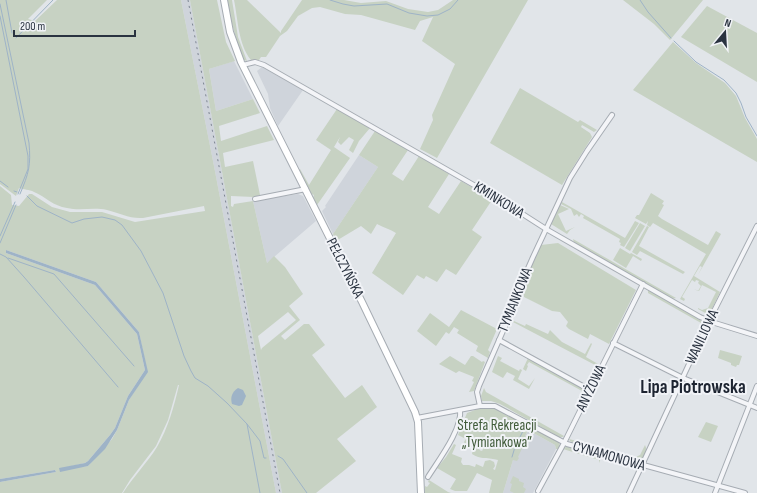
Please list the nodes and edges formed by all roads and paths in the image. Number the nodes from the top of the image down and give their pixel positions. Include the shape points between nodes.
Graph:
1 (224, 0) edge
2 (243, 66) junction
3 (612, 115) dead end
4 (306, 189) junction
5 (256, 199) dead end
6 (757, 226) edge
7 (546, 228) junction
8 (643, 284) junction
9 (709, 321) junction
10 (757, 336) edge
11 (499, 340) junction
12 (613, 343) junction
13 (683, 378) junction
14 (757, 386) edge
15 (590, 390) junction
16 (750, 405) junction
17 (480, 406) junction
18 (757, 408) edge
19 (460, 410) junction
20 (417, 418) junction
21 (564, 443) junction
22 (643, 466) junction
23 (428, 477) dead end
24 (717, 486) junction
25 (538, 491) dead end
26 (421, 493) edge
27 (629, 493) edge
28 (715, 493) edge
29 (745, 493) edge

1 - 2 main road, PEŁCZYŃSKA via 230,32
2 - 4 main road, PEŁCZYŃSKA
2 - 7 street, KMINKOWA via 257,62 272,69
3 - 7 street, TYMIANKOWA via 571,176
4 - 5 street
4 - 20 main road, PEŁCZYŃSKA
6 - 9 street, WANILIOWA
7 - 8 street, KMINKOWA
7 - 11 street, TYMIANKOWA
8 - 9 street, KMINKOWA
8 - 12 street, ANYŻOWA
9 - 10 street, KMINKOWA
9 - 13 street, WANILIOWA
11 - 15 street
11 - 17 street, TYMIANKOWA via 478,389
12 - 13 street
12 - 15 street, ANYŻOWA
13 - 16 street
13 - 22 street, WANILIOWA
14 - 16 street
15 - 21 street, ANYŻOWA
16 - 18 street
16 - 24 street
17 - 19 street
17 - 21 street, CYNAMONOWA via 500,408
19 - 20 street
19 - 23 street via 461,418 458,425
20 - 26 main road, PEŁCZYŃSKA
21 - 22 street, CYNAMONOWA
21 - 25 street, ANYŻOWA
22 - 24 street, CYNAMONOWA
22 - 27 street, WANILIOWA
24 - 28 street
24 - 29 street, CYNAMONOWA

